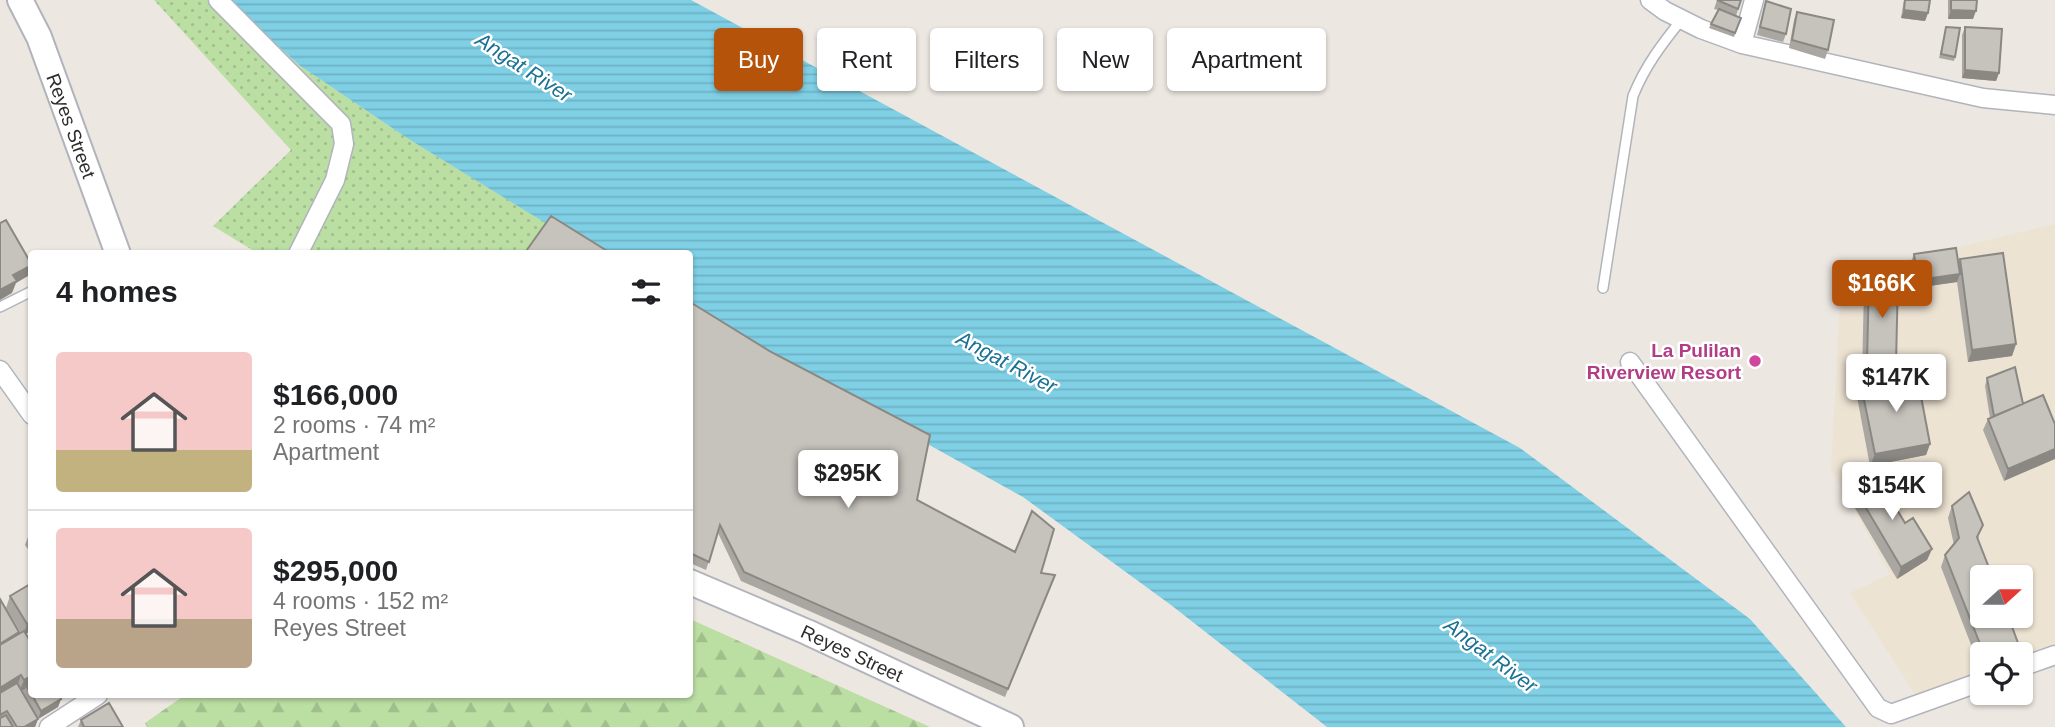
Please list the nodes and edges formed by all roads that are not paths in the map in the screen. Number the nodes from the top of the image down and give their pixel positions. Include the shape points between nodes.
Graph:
1 (20, 0) edge
2 (218, 0) edge
3 (1754, 0) edge
4 (1661, 4) edge
5 (1682, 19) junction
6 (1742, 44) junction
7 (2055, 105) edge
8 (113, 250) edge
9 (300, 250) edge
10 (1603, 288) dead end
11 (28, 293) edge
12 (0, 307) edge
13 (1630, 362) dead end
14 (0, 370) edge
15 (28, 409) edge
16 (693, 583) edge
17 (2055, 655) edge
18 (2033, 663) edge
19 (1970, 686) edge
20 (93, 698) edge
21 (49, 727) edge
22 (1011, 727) edge

1 - 8 street, Reyes Street via 39,37
2 - 9 street via 341,124 344,144 335,180
3 - 6 street
4 - 5 street
5 - 6 street
5 - 10 lane via 1654,55 1633,96
6 - 7 street via 1983,98
11 - 12 lane
13 - 19 street via 1878,708 1891,715
14 - 15 street
16 - 22 street, Reyes Street
17 - 18 street
20 - 21 street

